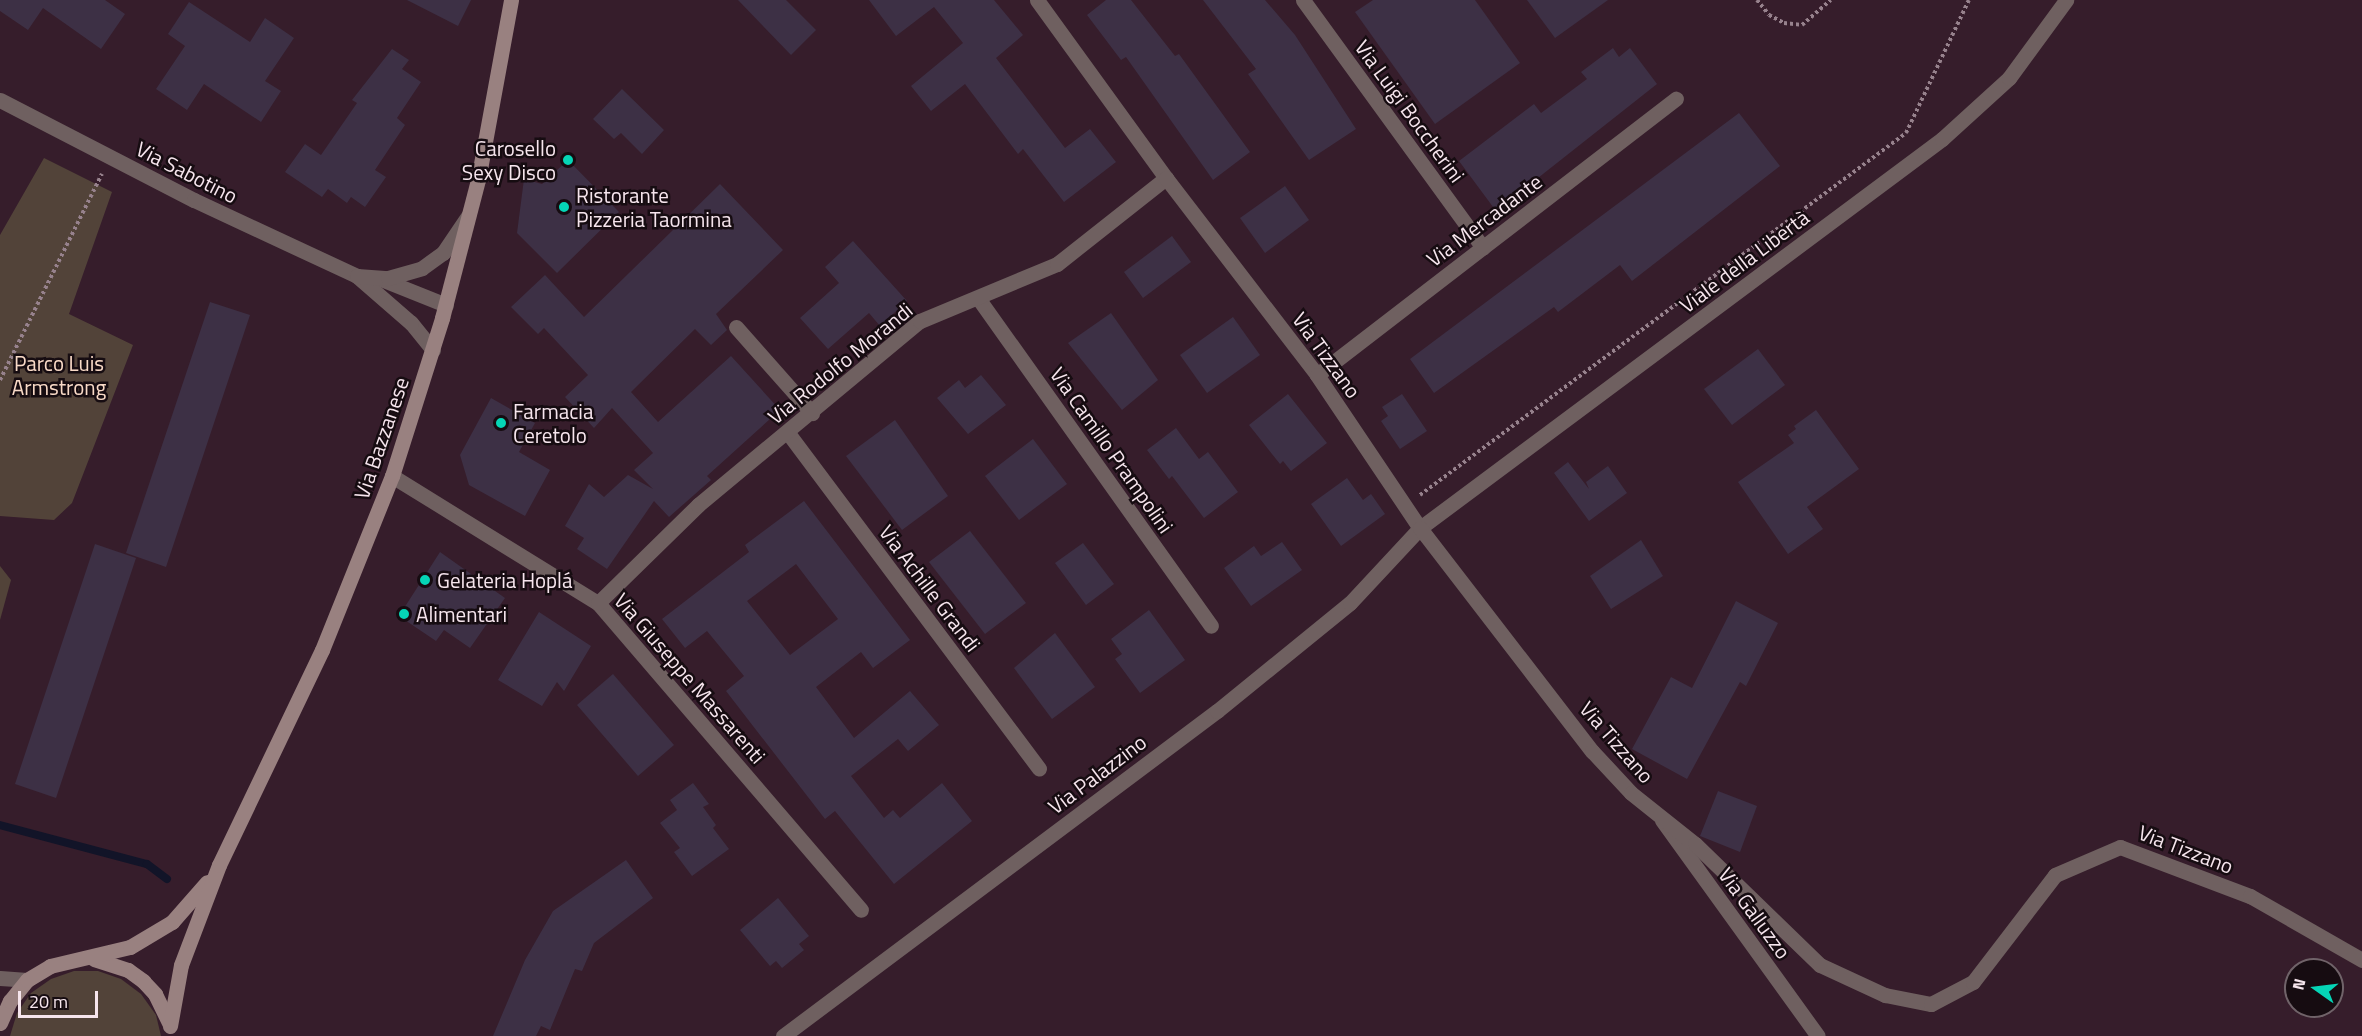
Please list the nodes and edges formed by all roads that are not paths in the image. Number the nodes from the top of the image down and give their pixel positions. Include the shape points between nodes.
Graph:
1 (511, 0) edge
2 (1037, 0) edge
3 (1303, 0) edge
4 (2066, 0) edge
5 (1677, 99) dead end
6 (0, 100) edge
7 (1166, 178) junction
8 (468, 216) junction
9 (1484, 248) junction
10 (357, 276) junction
11 (377, 277) junction
12 (978, 298) junction
13 (446, 304) junction
14 (736, 327) dead end
15 (432, 350) junction
16 (1317, 375) junction
17 (812, 413) junction
18 (788, 433) junction
19 (392, 476) junction
20 (1420, 528) junction
21 (598, 603) junction
22 (1211, 626) dead end
23 (1039, 769) dead end
24 (1658, 815) junction
25 (219, 865) junction
26 (861, 910) dead end
27 (76, 960) junction
28 (2362, 960) edge
29 (0, 978) edge
30 (27, 980) junction
31 (0, 1023) edge
32 (171, 1031) edge
33 (783, 1036) edge
34 (1818, 1036) edge

1 - 8 main road, Via Bazzanese
2 - 7 street, Via Tizzano
3 - 9 street, Via Luigi Boccherini
4 - 20 street, Viale della Libertà via 2009,78 1942,139
5 - 9 street, Via Mercadante
6 - 10 street, Via Sabotino
7 - 12 street, Via Rodolfo Morandi via 1058,264
7 - 16 street, Via Tizzano
8 - 11 street via 442,253 422,268 406,275
8 - 13 main road, Via Bazzanese
9 - 16 street, Via Mercadante
10 - 11 street
10 - 15 street via 411,323
11 - 13 street
12 - 17 street, Via Rodolfo Morandi via 920,321
12 - 22 street, Via Camillo Prampolini
13 - 15 main road, Via Bazzanese
14 - 17 street
15 - 19 main road, Via Bazzanese
16 - 20 street, Via Tizzano
17 - 18 street, Via Rodolfo Morandi
18 - 21 street, Via Rodolfo Morandi via 698,505
18 - 23 street, Via Achille Grandi
19 - 21 street, Via Giuseppe Massarenti
19 - 25 main road, Via Bazzanese via 322,650
20 - 24 street, Via Tizzano via 1592,751 1630,793
20 - 33 street, Via Palazzino via 1350,603 1217,711
21 - 26 street, Via Giuseppe Massarenti
24 - 28 street, Via Tizzano via 1695,844 1820,966 1884,995 1931,1004 1973,982 2055,875 2120,847 2250,896
24 - 34 street, Via Galluzzo
25 - 27 main road, Via Bazzanese via 172,922 130,947
25 - 32 main road, Via Bazzanese via 181,965
27 - 30 main road, Via Bazzanese via 50,966
27 - 32 main road, Via Bazzanese via 111,963 143,981 164,1010
29 - 30 street
30 - 31 main road, Via Bazzanese via 10,1001

